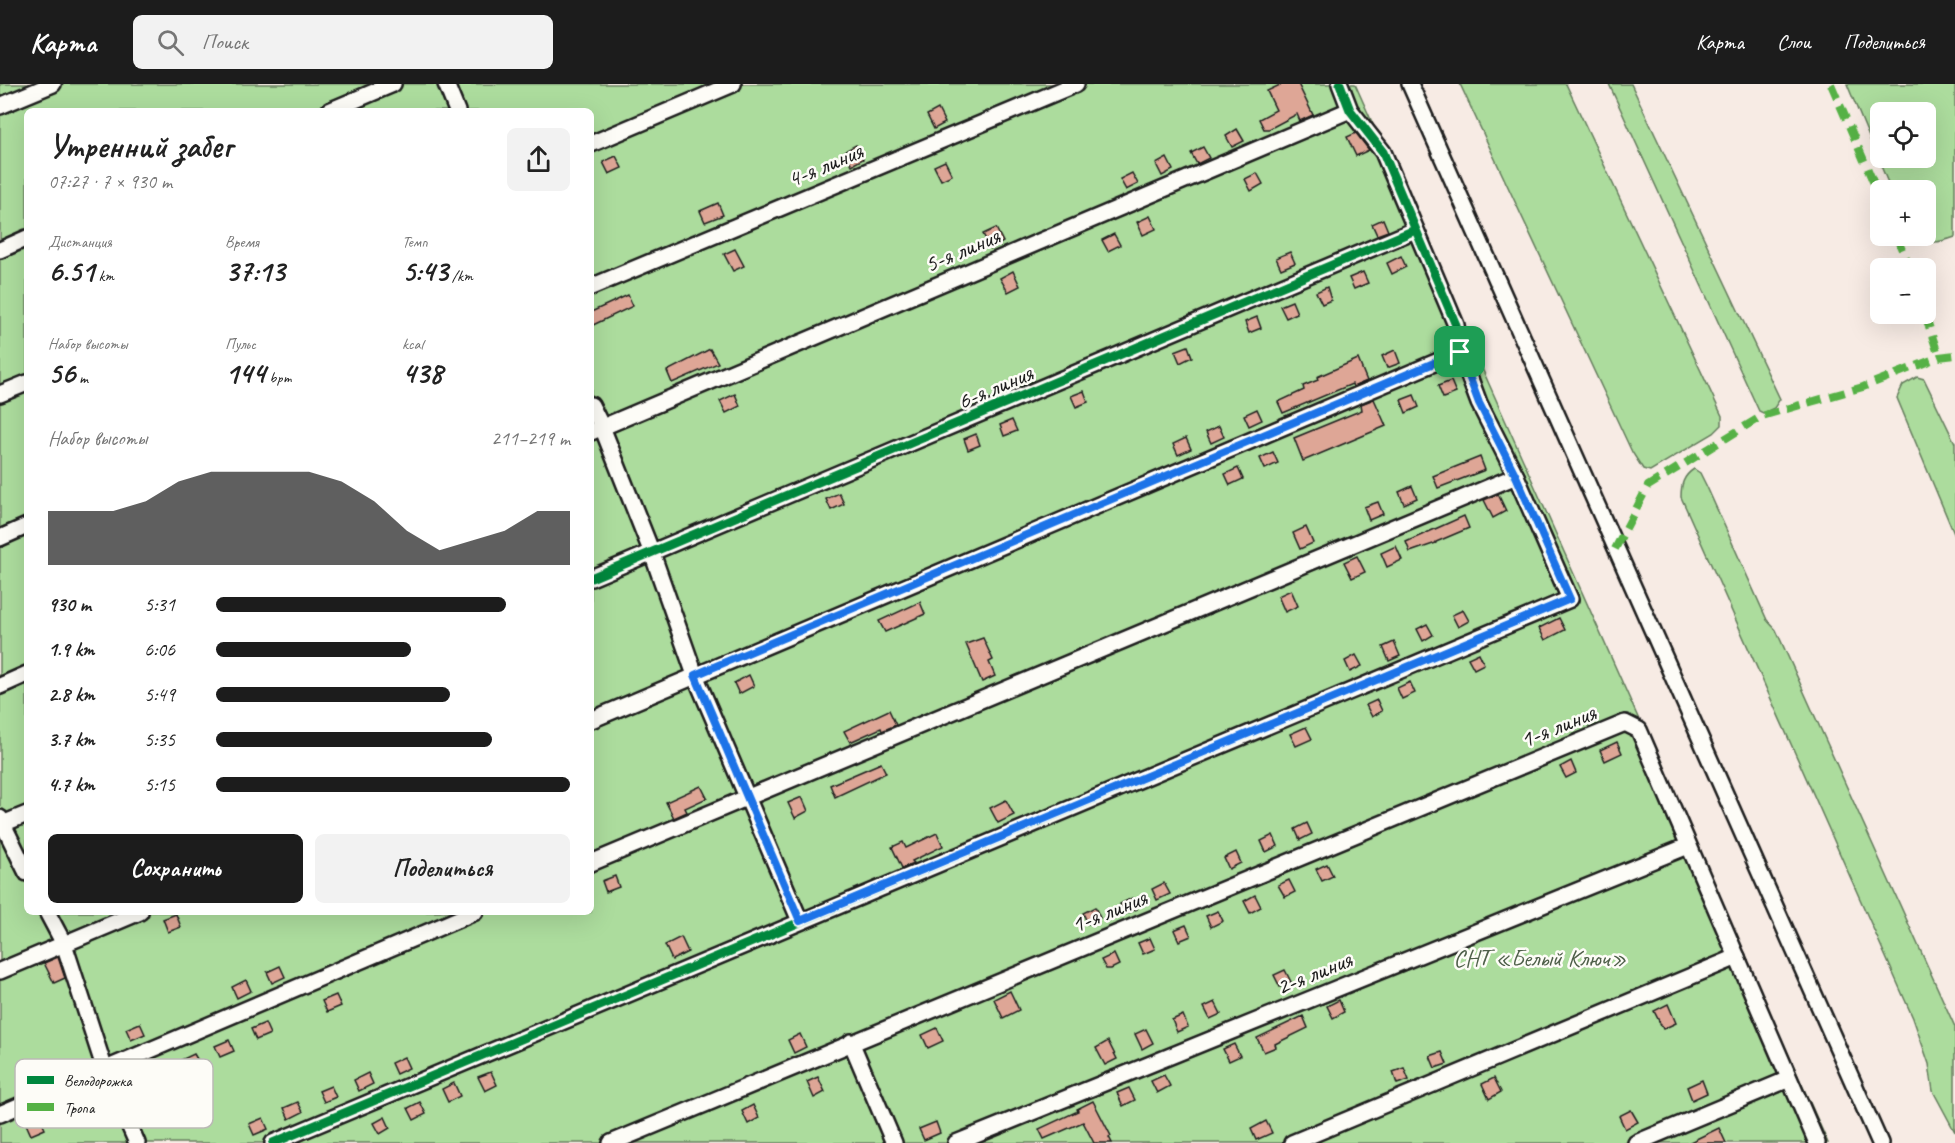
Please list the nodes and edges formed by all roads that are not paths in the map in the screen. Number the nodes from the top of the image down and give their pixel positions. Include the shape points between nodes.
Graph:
1 (53, 84) edge
2 (393, 84) edge
3 (446, 84) edge
4 (733, 84) edge
5 (1076, 84) edge
6 (1340, 84) edge
7 (1410, 84) edge
8 (0, 106) edge
9 (336, 108) edge
10 (456, 108) edge
11 (1350, 110) junction
12 (594, 143) edge
13 (1414, 230) junction
14 (24, 239) edge
15 (0, 250) edge
16 (594, 286) edge
17 (1460, 352) junction
18 (24, 384) edge
19 (0, 394) edge
20 (596, 429) edge
21 (1516, 476) junction
22 (24, 527) edge
23 (0, 538) edge
24 (652, 553) junction
25 (594, 577) edge
26 (24, 675) edge
27 (695, 675) junction
28 (0, 686) edge
29 (594, 719) edge
30 (747, 796) junction
31 (24, 815) edge
32 (1, 823) edge
33 (1688, 846) junction
34 (594, 862) edge
35 (24, 867) edge
36 (49, 915) edge
37 (133, 915) edge
38 (468, 915) edge
39 (800, 921) junction
40 (64, 944) junction
41 (1737, 957) junction
42 (0, 971) edge
43 (851, 1042) junction
44 (101, 1059) edge
45 (131, 1059) edge
46 (1789, 1079) junction
47 (15, 1108) edge
48 (0, 1114) edge
49 (130, 1128) edge
50 (137, 1143) edge
51 (273, 1143) edge
52 (610, 1143) edge
53 (894, 1143) edge
54 (956, 1143) edge
55 (1292, 1143) edge
56 (1636, 1143) edge
57 (1817, 1143) edge
58 (1880, 1143) edge

1 - 8 street
2 - 9 street
3 - 10 street
4 - 12 street
5 - 16 street, 4-я линия
6 - 11 street
7 - 58 street
11 - 13 street via 1383,152
11 - 20 street, 5-я линия
13 - 17 street via 1456,325
13 - 24 street, 6-я линия
14 - 15 street
17 - 21 street via 1479,403
17 - 27 street
18 - 19 street
20 - 24 street
21 - 30 street
21 - 39 street via 1570,599
22 - 23 street
24 - 25 street, 6-я линия
24 - 27 street
26 - 28 street
27 - 29 street
27 - 30 street
30 - 34 street
30 - 39 street
31 - 32 street
32 - 35 street
33 - 41 street
33 - 43 street, 1-я линия via 1639,730 1625,723
33 - 54 street, 2-я линия
36 - 40 street
37 - 40 street
38 - 45 street
39 - 51 street
40 - 42 street
40 - 44 street
41 - 46 street
41 - 55 street
43 - 52 street, 1-я линия
43 - 53 street
46 - 56 street
46 - 57 street
47 - 48 street
49 - 50 street

